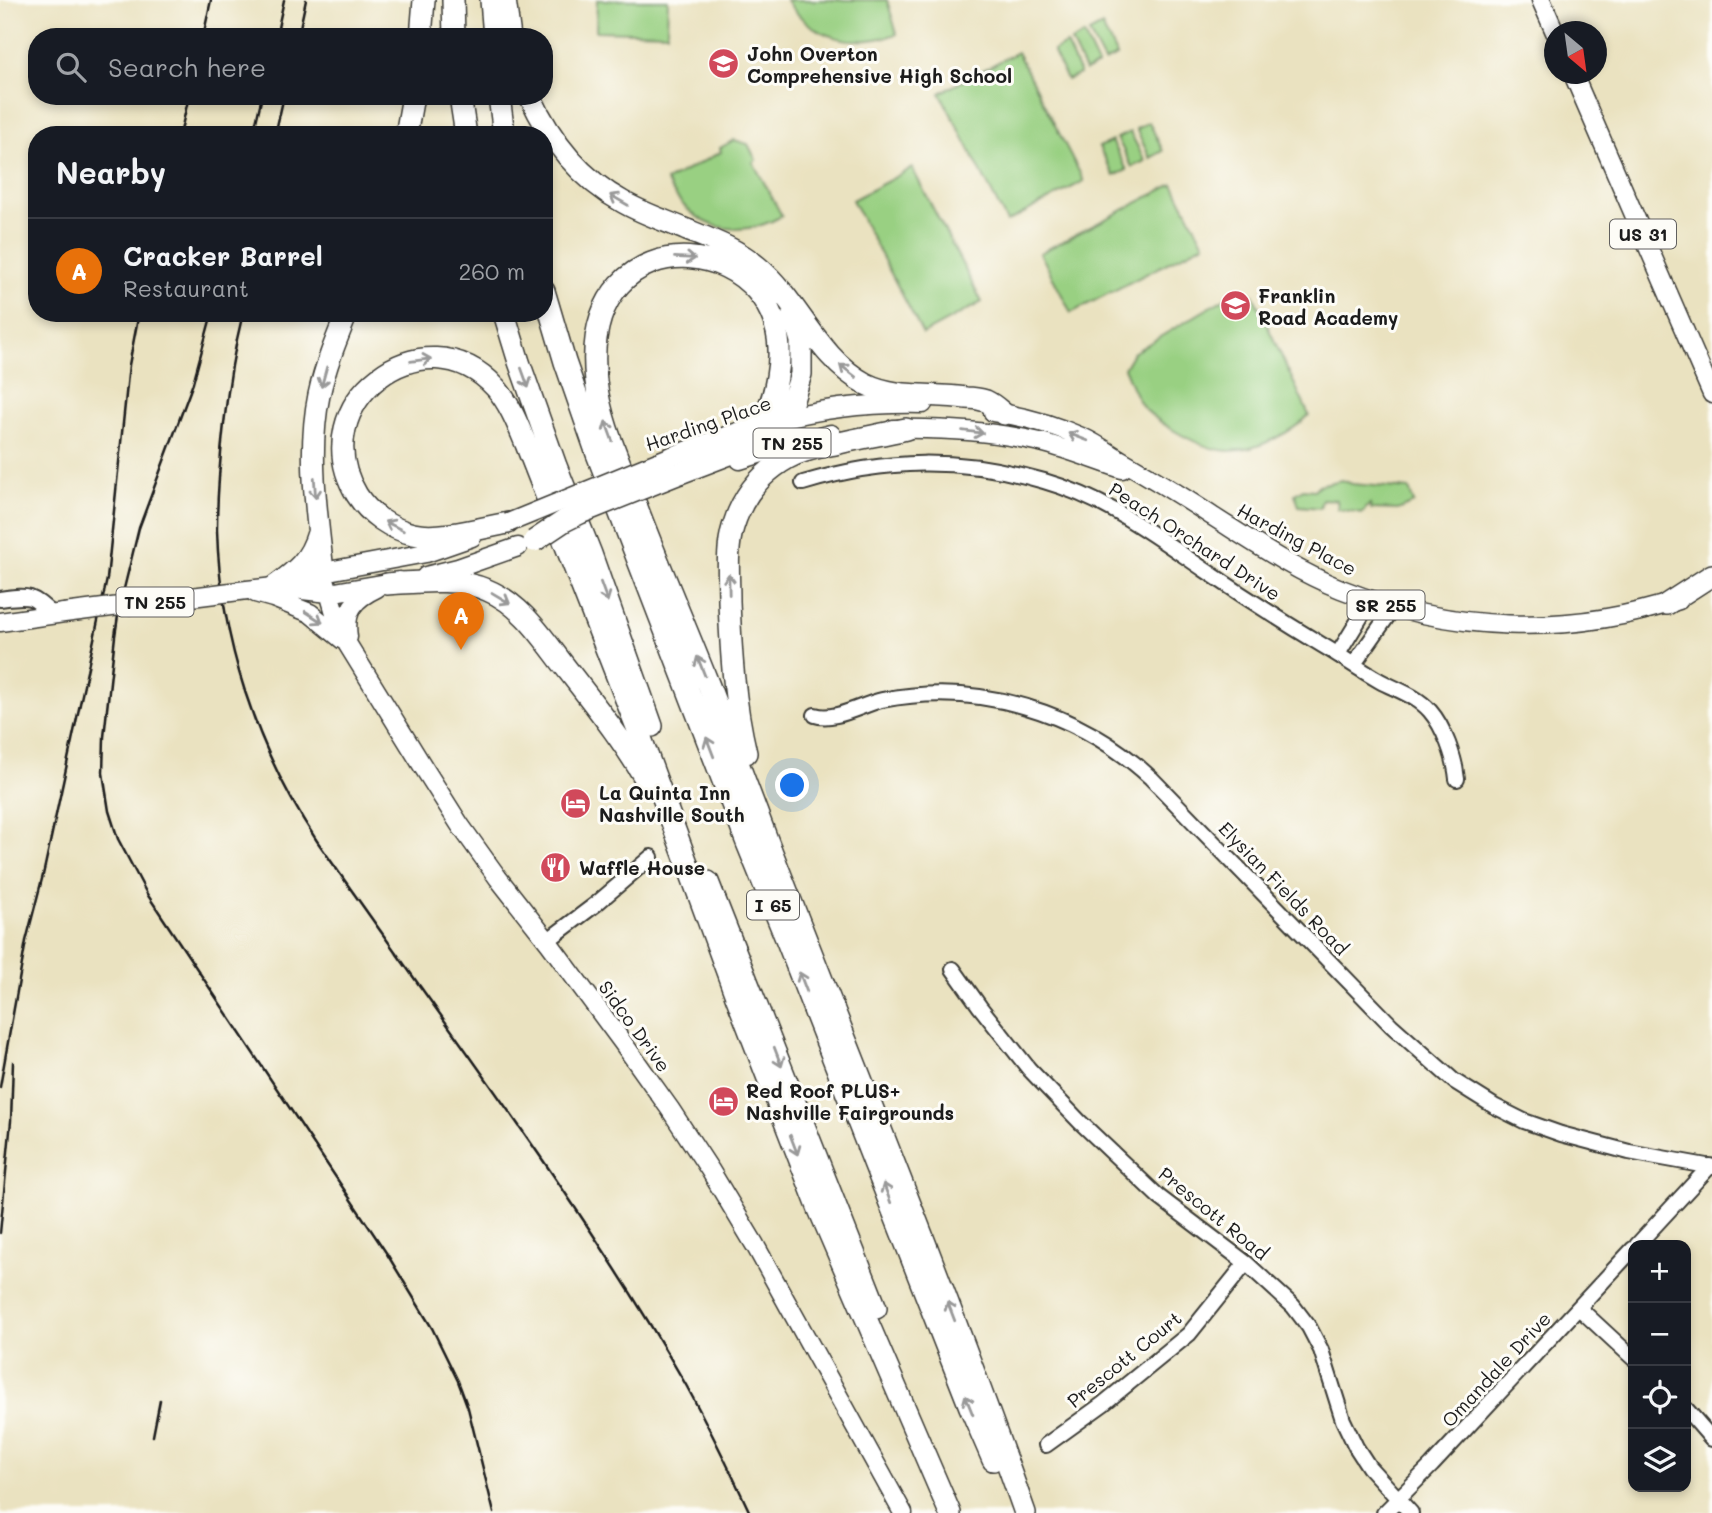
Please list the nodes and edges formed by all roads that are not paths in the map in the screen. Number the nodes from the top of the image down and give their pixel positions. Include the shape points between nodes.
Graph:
1 (424, 0) edge
2 (453, 0) edge
3 (491, 0) edge
4 (505, 0) edge
5 (1541, 0) edge
6 (1550, 21) edge
7 (422, 28) edge
8 (454, 28) edge
9 (493, 28) edge
10 (509, 28) edge
11 (1577, 84) edge
12 (411, 105) edge
13 (461, 105) edge
14 (500, 105) edge
15 (535, 105) edge
16 (408, 126) edge
17 (465, 126) edge
18 (503, 126) edge
19 (547, 126) edge
20 (553, 137) edge
21 (782, 293) junction
22 (553, 321) edge
23 (343, 322) edge
24 (507, 322) edge
25 (1710, 382) edge
26 (1004, 414) junction
27 (783, 419) junction
28 (754, 428) junction
29 (906, 429) junction
30 (678, 471) junction
31 (1159, 482) junction
32 (803, 483) dead end
33 (508, 523) junction
34 (319, 531) junction
35 (526, 544) joint
36 (323, 572) junction
37 (1712, 575) edge
38 (387, 584) junction
39 (1712, 587) edge
40 (274, 592) junction
41 (329, 593) junction
42 (0, 599) edge
43 (1371, 600) junction
44 (1667, 604) junction
45 (1394, 607) junction
46 (51, 615) junction
47 (0, 622) edge
48 (0, 628) edge
49 (350, 648) junction
50 (1338, 654) junction
51 (1354, 664) junction
52 (815, 715) dead end
53 (1457, 779) dead end
54 (769, 844) junction
55 (651, 857) dead end
56 (686, 859) junction
57 (547, 941) junction
58 (953, 969) dead end
59 (1711, 1167) edge
60 (1642, 1240) edge
61 (1628, 1255) edge
62 (1246, 1263) junction
63 (1579, 1308) junction
64 (1628, 1352) edge
65 (1691, 1415) edge
66 (1712, 1439) edge
67 (1046, 1445) dead end
68 (1398, 1500) junction
69 (903, 1513) edge
70 (950, 1513) edge
71 (961, 1513) edge
72 (1016, 1513) edge
73 (1025, 1513) edge
74 (1384, 1513) edge
75 (1410, 1513) edge

1 - 7 highway
2 - 8 highway
3 - 9 highway
4 - 10 highway
5 - 6 main road
11 - 25 main road, US 31
12 - 16 highway
13 - 17 highway
14 - 18 highway
19 -> 15 highway
21 -> 20 highway via 738,253 601,189
26 -> 21 highway via 980,399 894,393 864,383 840,366
21 - 27 highway via 798,327 802,360 798,388
72 -> 22 highway, I 65 via 747,843 607,480
23 -> 34 highway via 317,410 313,455
24 -> 71 highway, I 65 via 698,858
26 - 27 main road, Harding Place / TN 255 via 893,404
31 -> 26 main road, Harding Place / TN 255 via 1085,439
27 - 28 main road, Harding Place / TN 255
27 - 30 highway via 763,440
28 - 30 main road, Harding Place / TN 255
54 -> 28 highway via 600,404 595,368 598,332 607,302 631,273 648,264 685,258 722,265 753,286 774,319 780,355 772,397
29 - 30 main road, Harding Place / TN 255 via 812,438
29 -> 31 main road, Harding Place / TN 255 via 951,429 1039,442
54 -> 29 highway via 740,729 734,685 729,565 733,526 752,488 790,457
30 - 33 main road, Harding Place / TN 255, bridge
30 - 35 highway, bridge via 580,513
31 - 43 main road, Harding Place / SR 255 via 1286,561
32 - 50 street, Peach Orchard Drive via 885,465 934,463 992,470 1062,487 1140,526
33 - 36 main road, Harding Place / TN 255 via 426,553
33 -> 56 highway via 420,535 388,524 361,501 345,468 344,431 350,412 377,377 416,360 439,359 476,372 507,403
34 - 36 highway
34 - 40 highway via 308,558
35 - 38 main road, TN 255 via 458,568
36 - 40 main road, Harding Place / TN 255
36 - 41 main road, Sidco Drive
37 - 44 highway
38 - 41 main road, TN 255
38 - 49 main road via 361,597 350,609
38 -> 56 highway via 467,584 494,593 518,610 628,751
39 - 44 main road, Harding Place / SR 255
40 - 41 main road, TN 255
40 - 46 main road, TN 255, bridge via 247,590
40 -> 49 main road, TN 255 via 310,613
41 - 49 main road, Sidco Drive
42 - 46 street via 29,596
43 - 45 main road, Harding Place / SR 255
43 - 50 street
44 - 45 main road, Harding Place / SR 255 via 1598,620 1528,625 1470,622
45 - 51 street
46 - 47 main road
46 - 48 street
49 - 57 main road, Sidco Drive via 460,825
50 - 51 street, Peach Orchard Drive
51 - 53 street, Peach Orchard Drive via 1431,712 1454,761
52 - 59 street, Elysian Fields Road via 829,717 904,697 948,695 1004,701 1074,724 1122,753 1151,778 1391,1025 1454,1081 1494,1107 1561,1134
73 -> 54 highway via 924,1238
55 - 57 street
56 -> 70 highway via 818,1207
57 - 69 main road, Sidco Drive via 716,1180
58 - 62 street, Prescott Road via 1029,1069 1080,1122 1159,1197
59 - 60 street, Omandale Drive
61 - 63 street, Omandale Drive
62 - 67 street, Prescott Court via 1189,1334
62 - 68 street, Prescott Road via 1309,1327 1326,1362 1351,1438 1368,1467
63 - 64 street
63 - 68 street, Omandale Drive
65 - 66 street
68 - 74 street, Omandale Drive
68 - 75 street, Prescott Road

